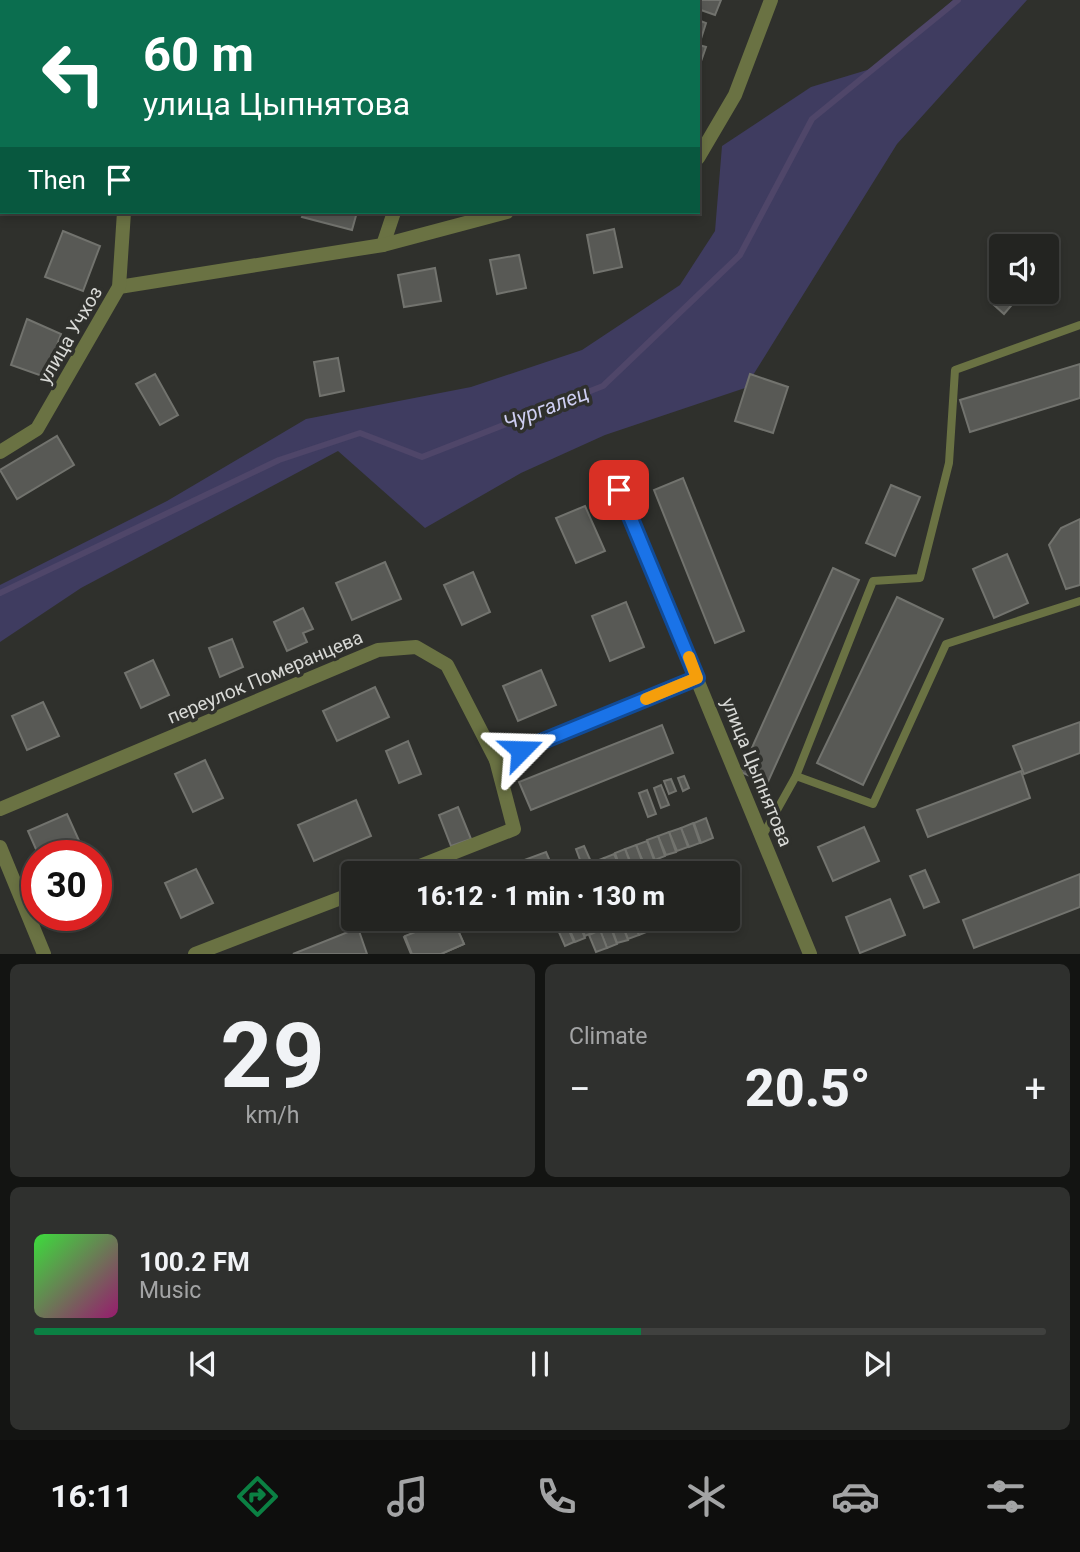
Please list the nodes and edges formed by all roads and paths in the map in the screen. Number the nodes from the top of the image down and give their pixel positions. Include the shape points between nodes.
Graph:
1 (771, 0) edge
2 (701, 156) edge
3 (124, 214) edge
4 (393, 214) edge
5 (499, 214) edge
6 (383, 245) junction
7 (120, 287) junction
8 (1080, 325) edge
9 (0, 452) edge
10 (619, 490) dead end
11 (1080, 601) edge
12 (697, 678) junction
13 (496, 760) junction
14 (796, 776) junction
15 (0, 809) edge
16 (763, 835) junction
17 (0, 846) edge
18 (433, 861) edge
19 (341, 897) edge
20 (44, 954) edge
21 (195, 954) edge
22 (810, 954) edge

1 - 2 street via 735,95
3 - 7 street, улица Учхоз
4 - 6 street
5 - 6 street
6 - 7 street
7 - 9 street, улица Учхоз via 37,429
8 - 14 lane via 955,370 949,463 920,578 873,581
10 - 12 street, улица Цыпнятова
11 - 14 lane via 946,644 873,804
12 - 13 street
12 - 16 street, улица Цыпнятова
13 - 15 street, переулок Померанцева via 447,666 416,647 378,650
13 - 18 street, переулок Померанцева via 514,829
14 - 16 lane
16 - 22 street, улица Цыпнятова
17 - 20 street
19 - 21 street

